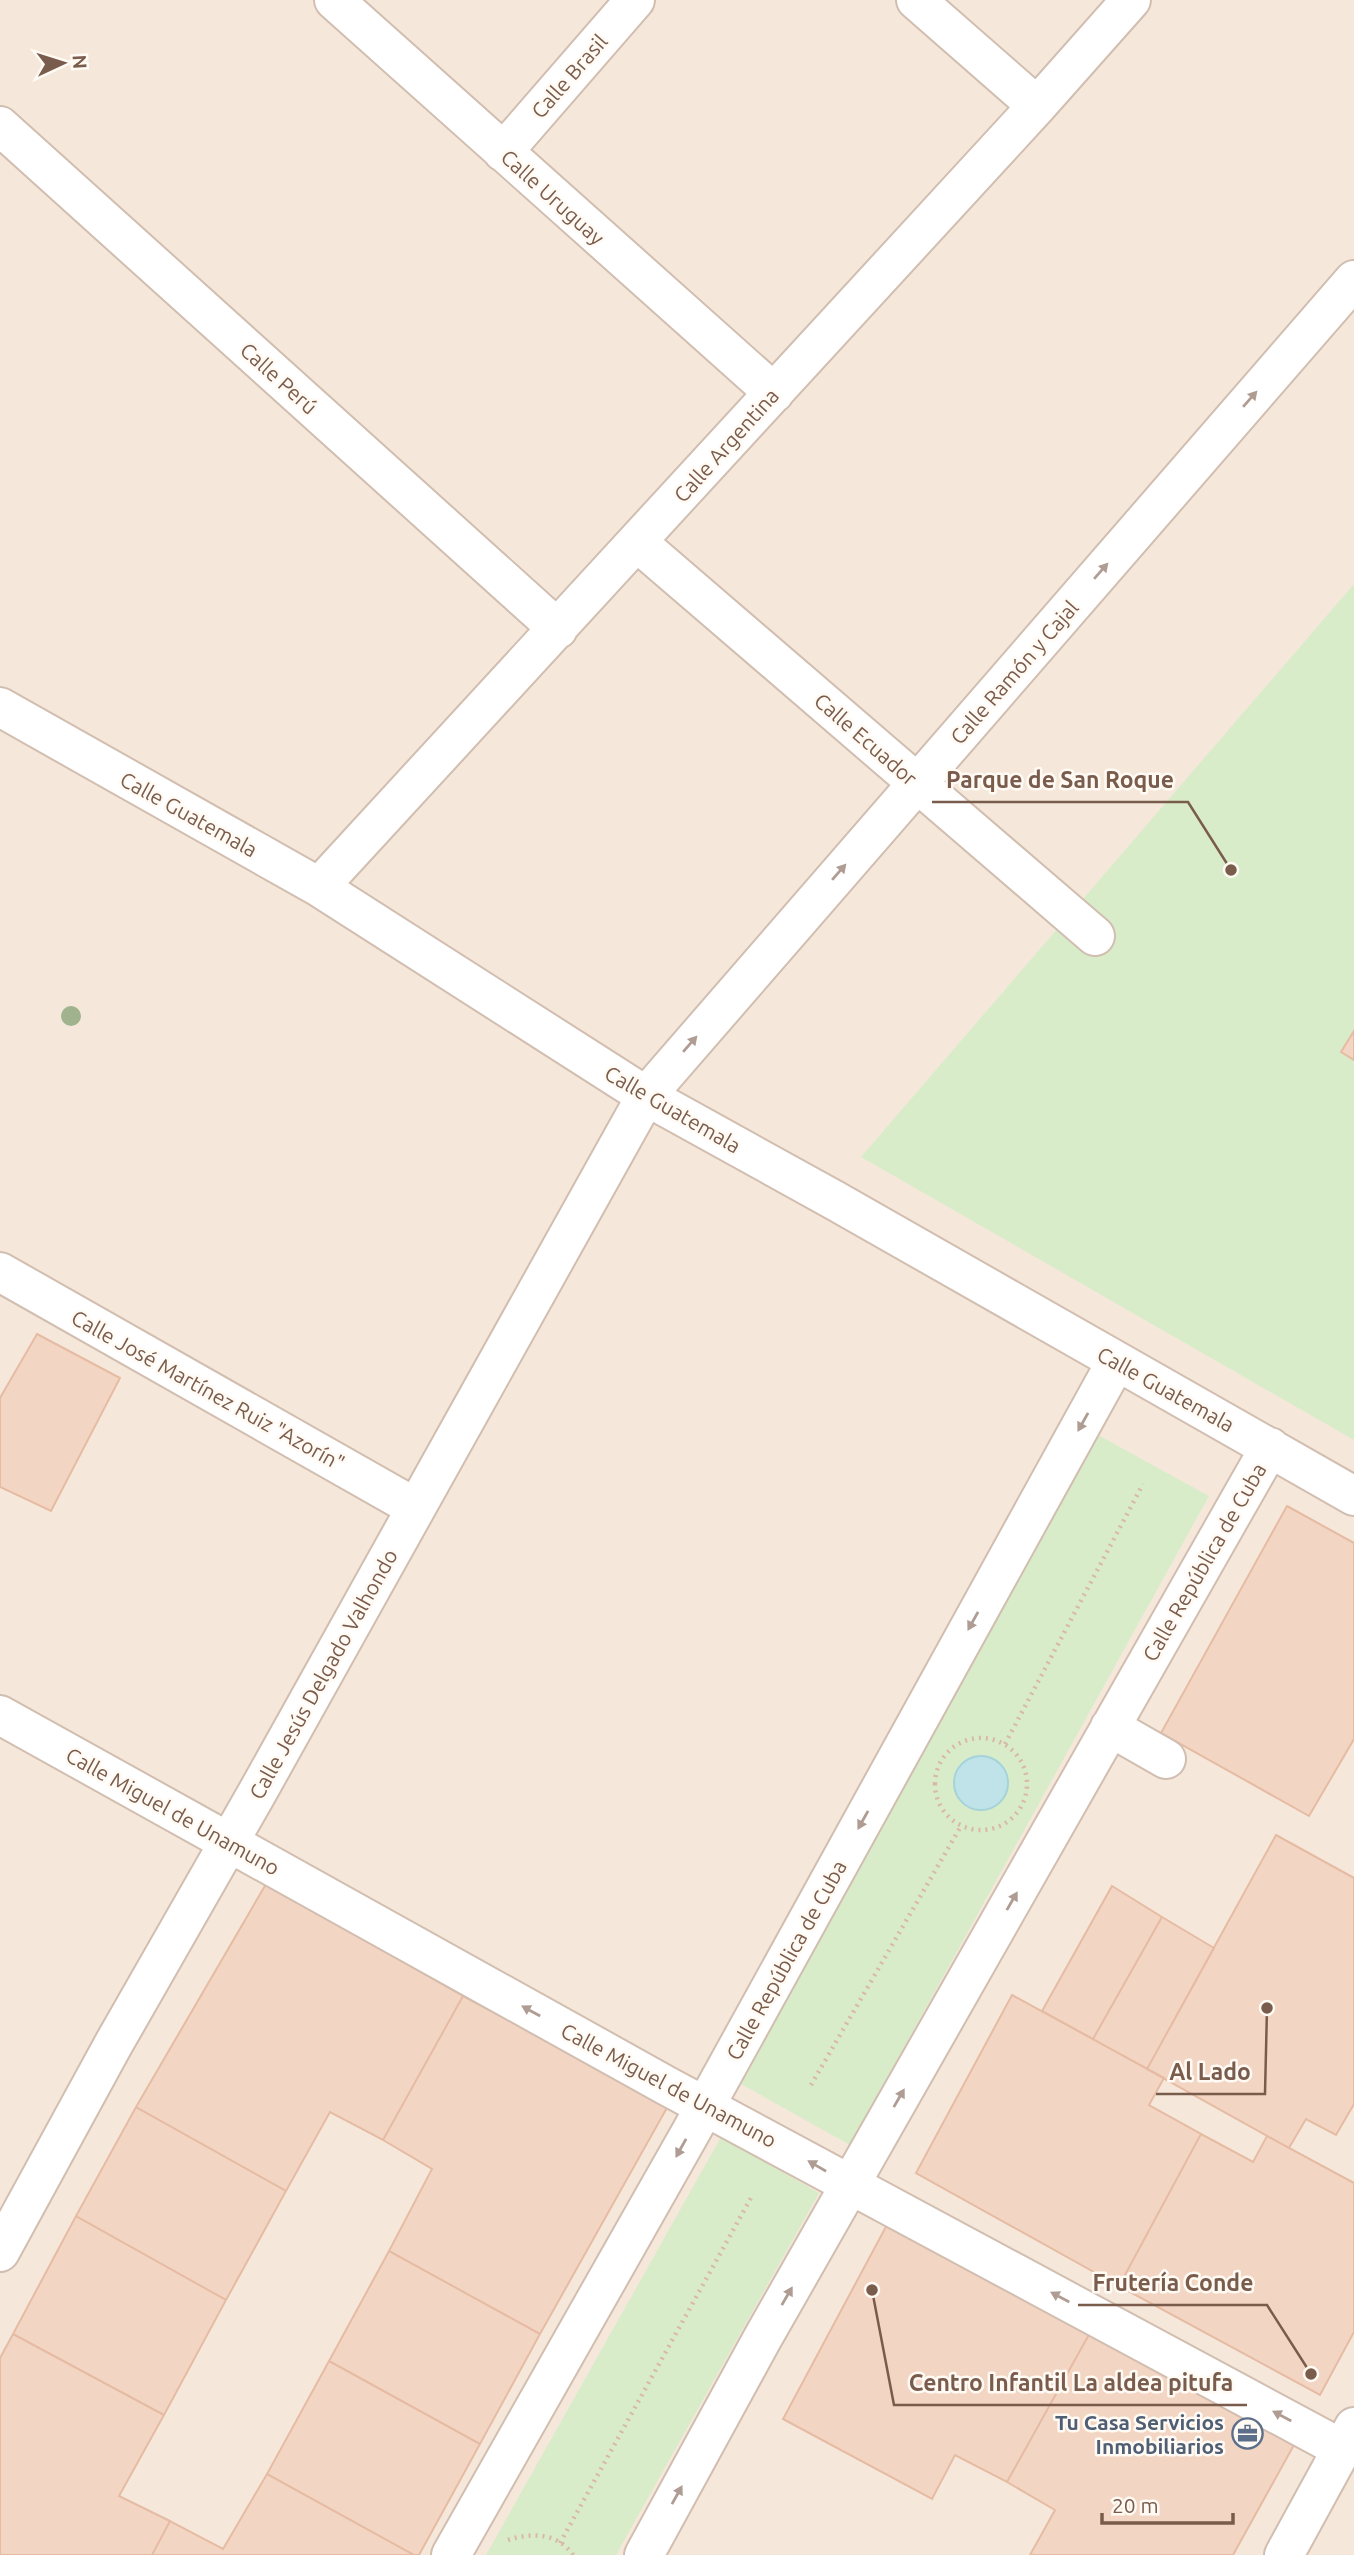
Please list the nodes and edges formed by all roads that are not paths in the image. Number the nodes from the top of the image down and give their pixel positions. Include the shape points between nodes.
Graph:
1 (334, 0) edge
2 (635, 0) edge
3 (916, 0) edge
4 (1131, 0) edge
5 (1037, 106) junction
6 (0, 126) edge
7 (503, 152) junction
8 (1354, 280) edge
9 (774, 393) junction
10 (638, 542) junction
11 (558, 629) junction
12 (0, 707) edge
13 (917, 783) junction
14 (319, 887) junction
15 (1095, 936) dead end
16 (646, 1096) junction
17 (0, 1272) edge
18 (1116, 1362) junction
19 (1270, 1447) junction
20 (1354, 1496) edge
21 (416, 1508) junction
22 (0, 1714) edge
23 (1110, 1727) junction
24 (1166, 1759) dead end
25 (230, 1841) junction
26 (705, 2106) junction
27 (850, 2185) junction
28 (0, 2252) edge
29 (1348, 2438) edge
30 (451, 2555) edge
31 (644, 2555) edge
32 (1284, 2555) edge

1 - 7 street, Calle Uruguay
2 - 7 street, Calle Brasil
3 - 5 street
4 - 5 street, Calle Argentina
5 - 9 street, Calle Argentina
6 - 11 street, Calle Perú
7 - 9 street, Calle Uruguay
13 -> 8 street, Calle Ramón y Cajal
9 - 10 street, Calle Argentina
10 - 11 street, Calle Argentina
10 - 13 street, Calle Ecuador
11 - 14 street, Calle Argentina
12 - 14 street, Calle Guatemala
13 - 15 street, Calle Ecuador
16 -> 13 street, Calle Ramón y Cajal
14 - 16 street, Calle Guatemala
16 - 18 street, Calle Guatemala
16 - 21 street, Calle Jesús Delgado Valhondo
17 - 21 street, Calle José Martínez Ruiz "Azorín"
18 - 19 street, Calle Guatemala
18 -> 26 street, Calle República de Cuba
19 - 20 street, Calle Guatemala
19 - 23 street, Calle República de Cuba
21 - 25 street, Calle Jesús Delgado Valhondo
22 - 25 street, Calle Miguel de Unamuno
23 - 24 street
27 -> 23 street, Calle República de Cuba
26 -> 25 street, Calle Miguel de Unamuno
25 - 28 street, Calle Jesús Delgado Valhondo
27 -> 26 street, Calle Miguel de Unamuno
26 -> 30 street, Calle República de Cuba
29 -> 27 street, Calle Miguel de Unamuno
31 -> 27 street, Calle República de Cuba
29 - 32 street

